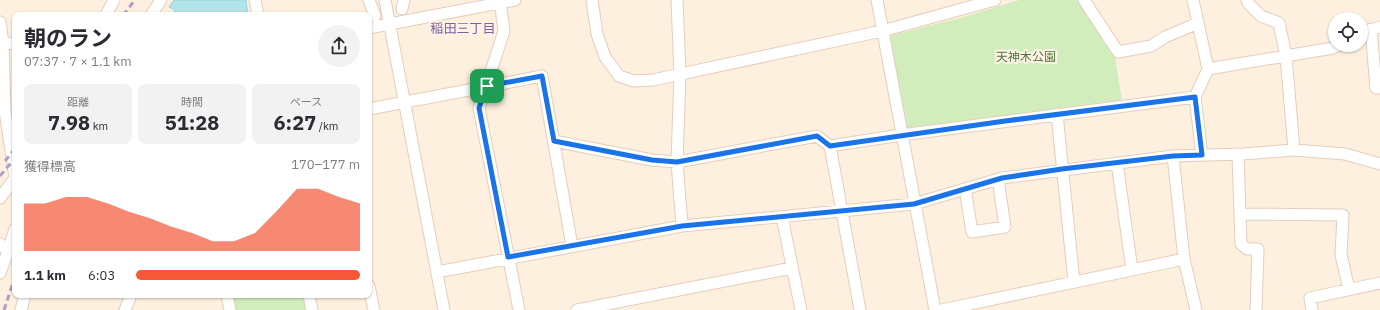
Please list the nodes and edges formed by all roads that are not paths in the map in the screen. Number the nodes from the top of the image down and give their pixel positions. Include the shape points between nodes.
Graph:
1 (114, 0) edge
2 (161, 0) edge
3 (256, 0) edge
4 (369, 0) edge
5 (385, 0) edge
6 (515, 0) edge
7 (592, 0) edge
8 (677, 0) edge
9 (877, 0) edge
10 (995, 0) edge
11 (1084, 0) edge
12 (1193, 0) edge
13 (1247, 0) edge
14 (500, 1) edge
15 (108, 12) edge
16 (153, 12) edge
17 (258, 12) edge
18 (375, 16) dead end
19 (0, 22) edge
20 (1198, 23) junction
21 (390, 24) junction
22 (372, 27) edge
23 (1371, 30) edge
24 (882, 31) junction
25 (12, 43) edge
26 (3, 44) junction
27 (1328, 49) edge
28 (1286, 56) junction
29 (1208, 69) junction
30 (680, 74) junction
31 (487, 86) junction
32 (1380, 88) edge
33 (1195, 97) junction
34 (404, 102) junction
35 (372, 108) edge
36 (1057, 114) junction
37 (901, 135) junction
38 (554, 141) junction
39 (830, 146) junction
40 (1294, 150) junction
41 (1202, 155) junction
42 (1238, 155) junction
43 (1173, 156) junction
44 (12, 158) edge
45 (677, 162) junction
46 (1117, 163) junction
47 (1380, 164) edge
48 (1062, 169) junction
49 (998, 179) junction
50 (12, 182) edge
51 (965, 189) junction
52 (0, 198) edge
53 (914, 204) junction
54 (843, 211) junction
55 (1240, 214) junction
56 (782, 217) junction
57 (682, 226) junction
58 (12, 234) edge
59 (572, 246) junction
60 (4, 247) edge
61 (508, 257) junction
62 (1184, 259) junction
63 (792, 268) junction
64 (1132, 270) junction
65 (437, 272) junction
66 (0, 273) edge
67 (1074, 282) junction
68 (1380, 283) edge
69 (1349, 289) junction
70 (24, 298) edge
71 (130, 298) edge
72 (228, 298) edge
73 (310, 298) edge
74 (372, 298) edge
75 (21, 310) edge
76 (126, 310) edge
77 (230, 310) edge
78 (312, 310) edge
79 (374, 310) edge
80 (444, 310) edge
81 (519, 310) edge
82 (577, 310) edge
83 (801, 310) edge
84 (860, 310) edge
85 (935, 310) edge
86 (942, 310) edge
87 (1196, 310) edge
88 (1256, 310) edge
89 (1312, 310) edge

1 - 15 street
2 - 16 street
3 - 17 street
4 - 18 street
5 - 21 street
6 - 14 street
7 - 30 street via 597,34 605,57 619,76 634,81
8 - 30 street
9 - 24 street
10 - 24 street
11 - 20 street via 1118,52 1150,46
12 - 20 street
13 - 28 street via 1261,16 1279,23
14 - 21 street
14 - 31 street via 504,31
19 - 26 street
20 - 29 street
21 - 22 street
21 - 34 street
23 - 32 street via 1376,88
24 - 30 street
24 - 37 street
25 - 26 street
26 - 44 street via 5,111
27 - 28 street
28 - 29 street
28 - 40 street
29 - 33 street
30 - 45 street
31 - 34 street
31 - 38 street via 542,76
31 - 61 street via 479,108
33 - 36 street
33 - 41 street
34 - 35 street
34 - 65 street
36 - 37 street
36 - 48 street
37 - 39 street
37 - 53 street
38 - 45 street via 652,160
38 - 59 street
39 - 45 street via 817,136
39 - 54 street
40 - 42 street
40 - 47 street via 1345,154
41 - 42 street
41 - 43 street
42 - 55 street
43 - 46 street
43 - 62 street
45 - 57 street
46 - 48 street
46 - 64 street
48 - 49 street
48 - 67 street
49 - 51 street
49 - 51 street via 1005,227 972,232
50 - 52 street
51 - 53 street
53 - 54 street
53 - 85 street
54 - 56 street
54 - 84 street
55 - 69 street via 1343,215 1341,255
55 - 88 street via 1241,244 1247,249 1258,249
56 - 57 street
56 - 63 street
57 - 59 street
58 - 60 street
59 - 61 street
60 - 66 street
61 - 65 street
61 - 81 street
62 - 64 street
62 - 87 street
63 - 82 street
63 - 83 street
64 - 67 street
65 - 80 street
67 - 86 street
68 - 69 street
69 - 89 street via 1310,298
70 - 75 street
71 - 76 street
72 - 77 street
73 - 78 street
74 - 79 street

